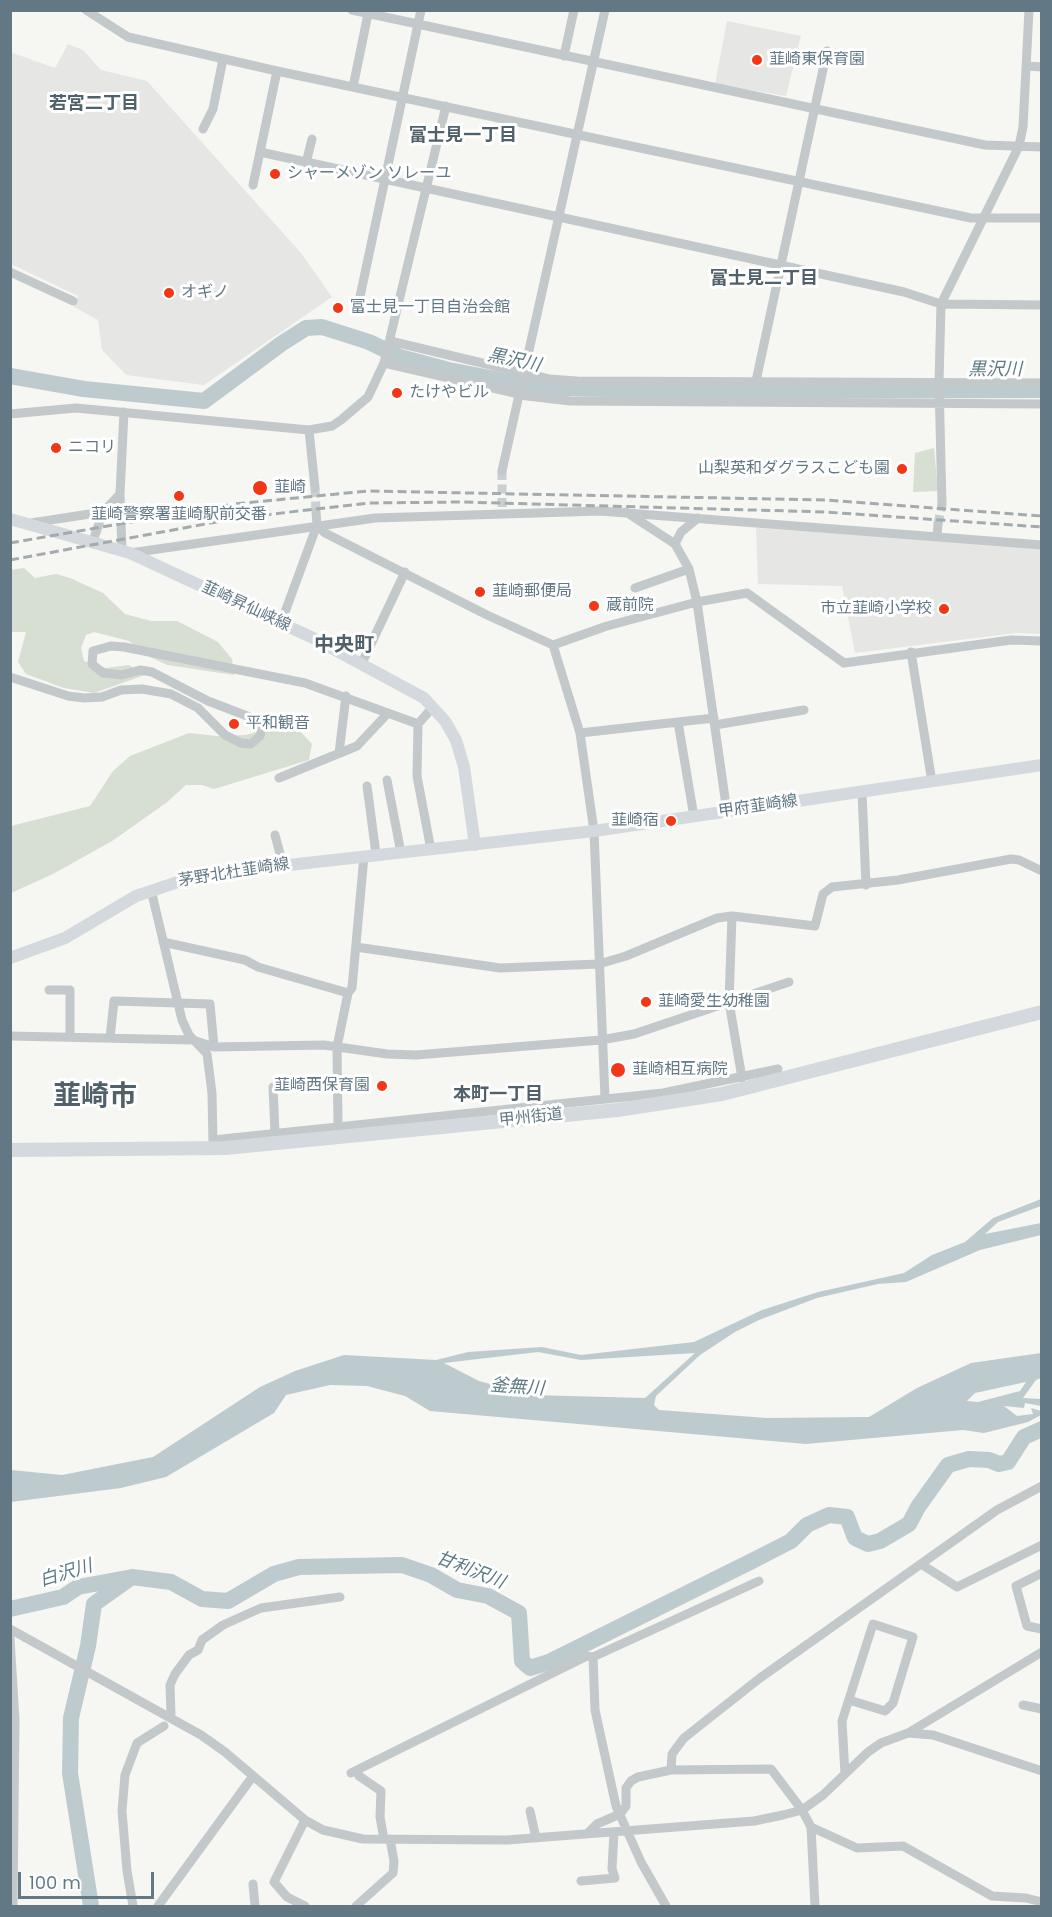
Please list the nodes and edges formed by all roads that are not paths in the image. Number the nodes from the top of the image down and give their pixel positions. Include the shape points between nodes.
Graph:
1 (86, 10) edge
2 (352, 10) edge
3 (421, 10) edge
4 (574, 10) edge
5 (605, 10) edge
6 (1029, 10) edge
7 (368, 14) junction
8 (418, 25) junction
9 (827, 51) dead end
10 (564, 56) junction
11 (223, 58) junction
12 (592, 62) junction
13 (1027, 63) junction
14 (1041, 67) edge
15 (278, 71) junction
16 (352, 87) junction
17 (403, 98) junction
18 (446, 106) junction
19 (814, 107) junction
20 (203, 129) dead end
21 (577, 134) junction
22 (312, 139) dead end
23 (1019, 146) junction
24 (1041, 147) edge
25 (260, 152) junction
26 (306, 162) junction
27 (385, 180) junction
28 (799, 181) junction
29 (254, 185) dead end
30 (428, 190) junction
31 (559, 217) junction
32 (982, 218) junction
33 (1041, 218) edge
34 (781, 265) junction
35 (10, 272) edge
36 (73, 301) dead end
37 (941, 304) junction
38 (1041, 305) edge
39 (358, 306) dead end
40 (390, 341) junction
41 (384, 363) junction
42 (523, 373) junction
43 (756, 381) junction
44 (939, 383) junction
45 (1041, 383) edge
46 (519, 394) junction
47 (1041, 404) edge
48 (939, 405) junction
49 (124, 412) junction
50 (10, 414) edge
51 (309, 430) junction
52 (502, 471) tunnel mouth
53 (315, 488) tunnel mouth
54 (120, 494) junction
55 (942, 504) tunnel mouth
56 (103, 512) junction
57 (316, 512) tunnel mouth
58 (626, 512) junction
59 (698, 518) junction
60 (10, 519) edge
61 (29, 523) junction
62 (317, 525) junction
63 (938, 525) tunnel mouth
64 (937, 536) junction
65 (93, 541) junction
66 (675, 544) junction
67 (1041, 545) edge
68 (126, 551) junction
69 (689, 569) junction
70 (405, 572) junction
71 (635, 588) dead end
72 (697, 602) junction
73 (281, 623) junction
74 (1041, 641) edge
75 (553, 645) junction
76 (911, 652) junction
77 (362, 663) junction
78 (10, 677) edge
79 (346, 696) junction
80 (434, 707) junction
81 (804, 710) dead end
82 (388, 712) junction
83 (714, 721) junction
84 (678, 722) junction
85 (418, 724) junction
86 (580, 734) junction
87 (339, 753) junction
88 (1041, 765) edge
89 (279, 778) dead end
90 (387, 780) dead end
91 (932, 782) junction
92 (367, 786) dead end
93 (862, 792) junction
94 (727, 812) junction
95 (694, 817) junction
96 (594, 831) junction
97 (275, 835) dead end
98 (475, 845) junction
99 (431, 850) junction
100 (401, 853) junction
101 (370, 855) junction
102 (283, 865) junction
103 (1041, 871) edge
104 (866, 885) junction
105 (151, 890) junction
106 (732, 916) junction
107 (164, 942) junction
108 (356, 947) junction
109 (10, 958) edge
110 (599, 964) junction
111 (789, 982) dead end
112 (48, 990) dead end
113 (348, 993) junction
114 (729, 1002) junction
115 (177, 1004) junction
116 (1041, 1012) edge
117 (10, 1036) edge
118 (70, 1036) junction
119 (110, 1038) junction
120 (194, 1040) junction
121 (601, 1040) junction
122 (214, 1047) junction
123 (337, 1047) junction
124 (778, 1069) dead end
125 (742, 1078) junction
126 (273, 1087) dead end
127 (605, 1098) junction
128 (338, 1126) junction
129 (275, 1133) junction
130 (213, 1144) junction
131 (10, 1150) edge
132 (1041, 1486) edge
133 (1041, 1545) edge
134 (921, 1564) junction
135 (1041, 1573) edge
136 (759, 1581) dead end
137 (340, 1597) dead end
138 (10, 1629) edge
139 (1041, 1629) edge
140 (10, 1638) edge
141 (1041, 1652) edge
142 (592, 1657) junction
143 (849, 1700) junction
144 (1023, 1705) dead end
145 (1041, 1709) edge
146 (171, 1714) dead end
147 (13, 1719) edge
148 (164, 1726) dead end
149 (908, 1733) junction
150 (670, 1770) junction
151 (1041, 1771) edge
152 (845, 1774) junction
153 (253, 1776) junction
154 (802, 1810) junction
155 (530, 1811) dead end
156 (620, 1814) junction
157 (306, 1820) junction
158 (811, 1827) junction
159 (628, 1831) junction
160 (614, 1832) junction
161 (587, 1834) junction
162 (536, 1838) junction
163 (387, 1839) junction
164 (581, 1881) dead end
165 (254, 1884) dead end
166 (286, 1896) junction
167 (1000, 1898) junction
168 (1041, 1902) edge
169 (13, 1906) edge
170 (133, 1906) edge
171 (158, 1906) edge
172 (255, 1906) edge
173 (281, 1906) edge
174 (304, 1906) edge
175 (356, 1906) edge
176 (666, 1906) edge
177 (815, 1906) edge
178 (993, 1906) edge

1 - 11 street via 128,37
2 - 7 street
3 - 8 street
4 - 10 street
5 - 12 street
6 - 13 street
7 - 8 street
7 - 16 street
8 - 10 street
8 - 17 street
9 - 19 street
10 - 12 street
11 - 15 street
11 - 20 street via 213,109
12 - 19 street
12 - 21 street
13 - 14 street
13 - 23 street
15 - 16 street
15 - 25 street
16 - 17 street
17 - 18 street
17 - 27 street
18 - 21 street
18 - 30 street
19 - 23 street via 985,145
19 - 28 street
21 - 28 street
21 - 31 street
22 - 26 street
23 - 24 street
23 - 32 street
25 - 26 street
25 - 29 street
26 - 27 street
27 - 30 street
27 - 39 street
28 - 32 street
28 - 34 street
30 - 31 street
30 - 40 street
31 - 34 street
31 - 42 street
32 - 33 street
32 - 37 street
34 - 37 street
34 - 43 street
35 - 36 street
37 - 38 street
37 - 44 street
40 - 41 street
40 - 42 street
41 - 46 street
41 - 51 street via 368,397 332,426
42 - 43 street via 577,381
42 - 46 street
43 - 44 street
44 - 45 street
44 - 48 street
46 - 48 street via 570,401
46 - 52 street
47 - 48 street
48 - 55 street
49 - 50 street via 76,408
49 - 51 street
49 - 54 street
51 - 53 street
54 - 56 street
54 - 68 street
56 - 61 street
56 - 65 street
57 - 62 street
58 - 59 street
58 - 62 street via 502,511
58 - 66 street
59 - 64 street
59 - 66 street via 681,532
60 - 61 main road, 韮崎昇仙峡線
61 - 65 main road, 韮崎昇仙峡線
62 - 68 street
62 - 70 street via 325,533
62 - 73 street
63 - 64 street
64 - 67 street
65 - 68 main road, 韮崎昇仙峡線
66 - 69 street
68 - 73 main road, 韮崎昇仙峡線
69 - 71 street
69 - 72 street
70 - 75 street
70 - 77 street
72 - 75 street
72 - 76 street via 747,593 844,663
72 - 83 street
73 - 77 main road, 韮崎昇仙峡線
74 - 76 street via 1011,640
75 - 86 street
76 - 91 street
77 - 80 main road, 韮崎昇仙峡線 via 412,690
78 - 79 street via 84,698 142,689 171,694 198,708 225,735 251,744 262,728 255,719 208,701 152,672 103,673 92,664 93,651 124,647 305,683
79 - 82 street
79 - 87 street
80 - 85 street
80 - 98 main road, 韮崎昇仙峡線 via 456,741 464,767
81 - 83 street
82 - 85 street
82 - 87 street via 357,746
83 - 84 street
83 - 94 street
84 - 86 street
84 - 95 street
85 - 99 street via 417,776
86 - 96 street
87 - 89 street
88 - 91 main road, 甲府韮崎線
90 - 100 street
91 - 93 main road, 甲府韮崎線
92 - 101 street
93 - 94 main road, 甲府韮崎線
93 - 104 street
94 - 95 main road, 甲府韮崎線
95 - 96 main road, 甲府韮崎線
96 - 98 main road, 甲府韮崎線
96 - 110 street
97 - 102 street
98 - 99 main road, 茅野北杜韮崎線
99 - 100 main road, 茅野北杜韮崎線
100 - 101 main road, 茅野北杜韮崎線
101 - 102 main road, 茅野北杜韮崎線
101 - 108 street
102 - 105 main road, 茅野北杜韮崎線 via 184,880
103 - 104 street via 1011,859
104 - 106 street via 832,887 823,894 815,927
105 - 107 street
105 - 109 main road, 茅野北杜韮崎線 via 55,942
106 - 110 street via 717,918
106 - 114 street
107 - 113 street via 245,960
107 - 115 street
108 - 110 street via 500,968
108 - 113 street via 352,988
110 - 121 street
111 - 114 street
112 - 118 street via 70,990
113 - 123 street
114 - 121 street via 634,1034
114 - 125 street
115 - 119 street via 114,1001
115 - 120 street
115 - 122 street via 210,1004
116 - 130 highway, 甲州街道 via 722,1094 606,1111
117 - 118 street
118 - 119 street
119 - 120 street
120 - 122 street
120 - 130 street via 207,1054
121 - 123 street via 416,1054
121 - 127 street
122 - 123 street
123 - 128 street
124 - 125 street
125 - 127 street via 663,1094
126 - 129 street
127 - 128 street
128 - 129 street
129 - 130 street
130 - 131 highway, 甲州街道
132 - 134 street via 997,1510
133 - 134 street via 957,1587
134 - 150 street via 776,1666 684,1738 672,1754
135 - 139 street via 1016,1586 1027,1626
136 - 142 street
137 - 146 street via 261,1608 216,1630 202,1640 198,1650 175,1674 170,1685
138 - 153 street via 201,1735
140 - 147 street
141 - 149 street
142 - 156 street via 595,1710
142 - 163 street via 587,1656 354,1771 381,1791 380,1816
143 - 143 street via 873,1624 913,1636 893,1703 885,1710
143 - 152 street via 842,1721
144 - 145 street
147 - 169 street
148 - 170 street via 136,1743 124,1774 122,1811
149 - 151 street via 933,1735
149 - 152 street via 875,1748
150 - 154 street via 771,1769
150 - 156 street via 631,1781 626,1788 626,1806
152 - 154 street
153 - 157 street
153 - 171 street
154 - 158 street
154 - 159 street via 754,1821
155 - 162 street
156 - 159 street
156 - 161 street via 597,1824
157 - 163 street via 342,1836
157 - 166 street via 274,1882
158 - 167 street via 857,1848 903,1846
158 - 177 street
159 - 160 street
159 - 176 street via 640,1862
160 - 161 street
160 - 164 street via 615,1878
161 - 162 street
162 - 163 street
163 - 175 street via 394,1861 393,1873
165 - 172 street
166 - 173 street
166 - 174 street
167 - 168 street
167 - 178 street

